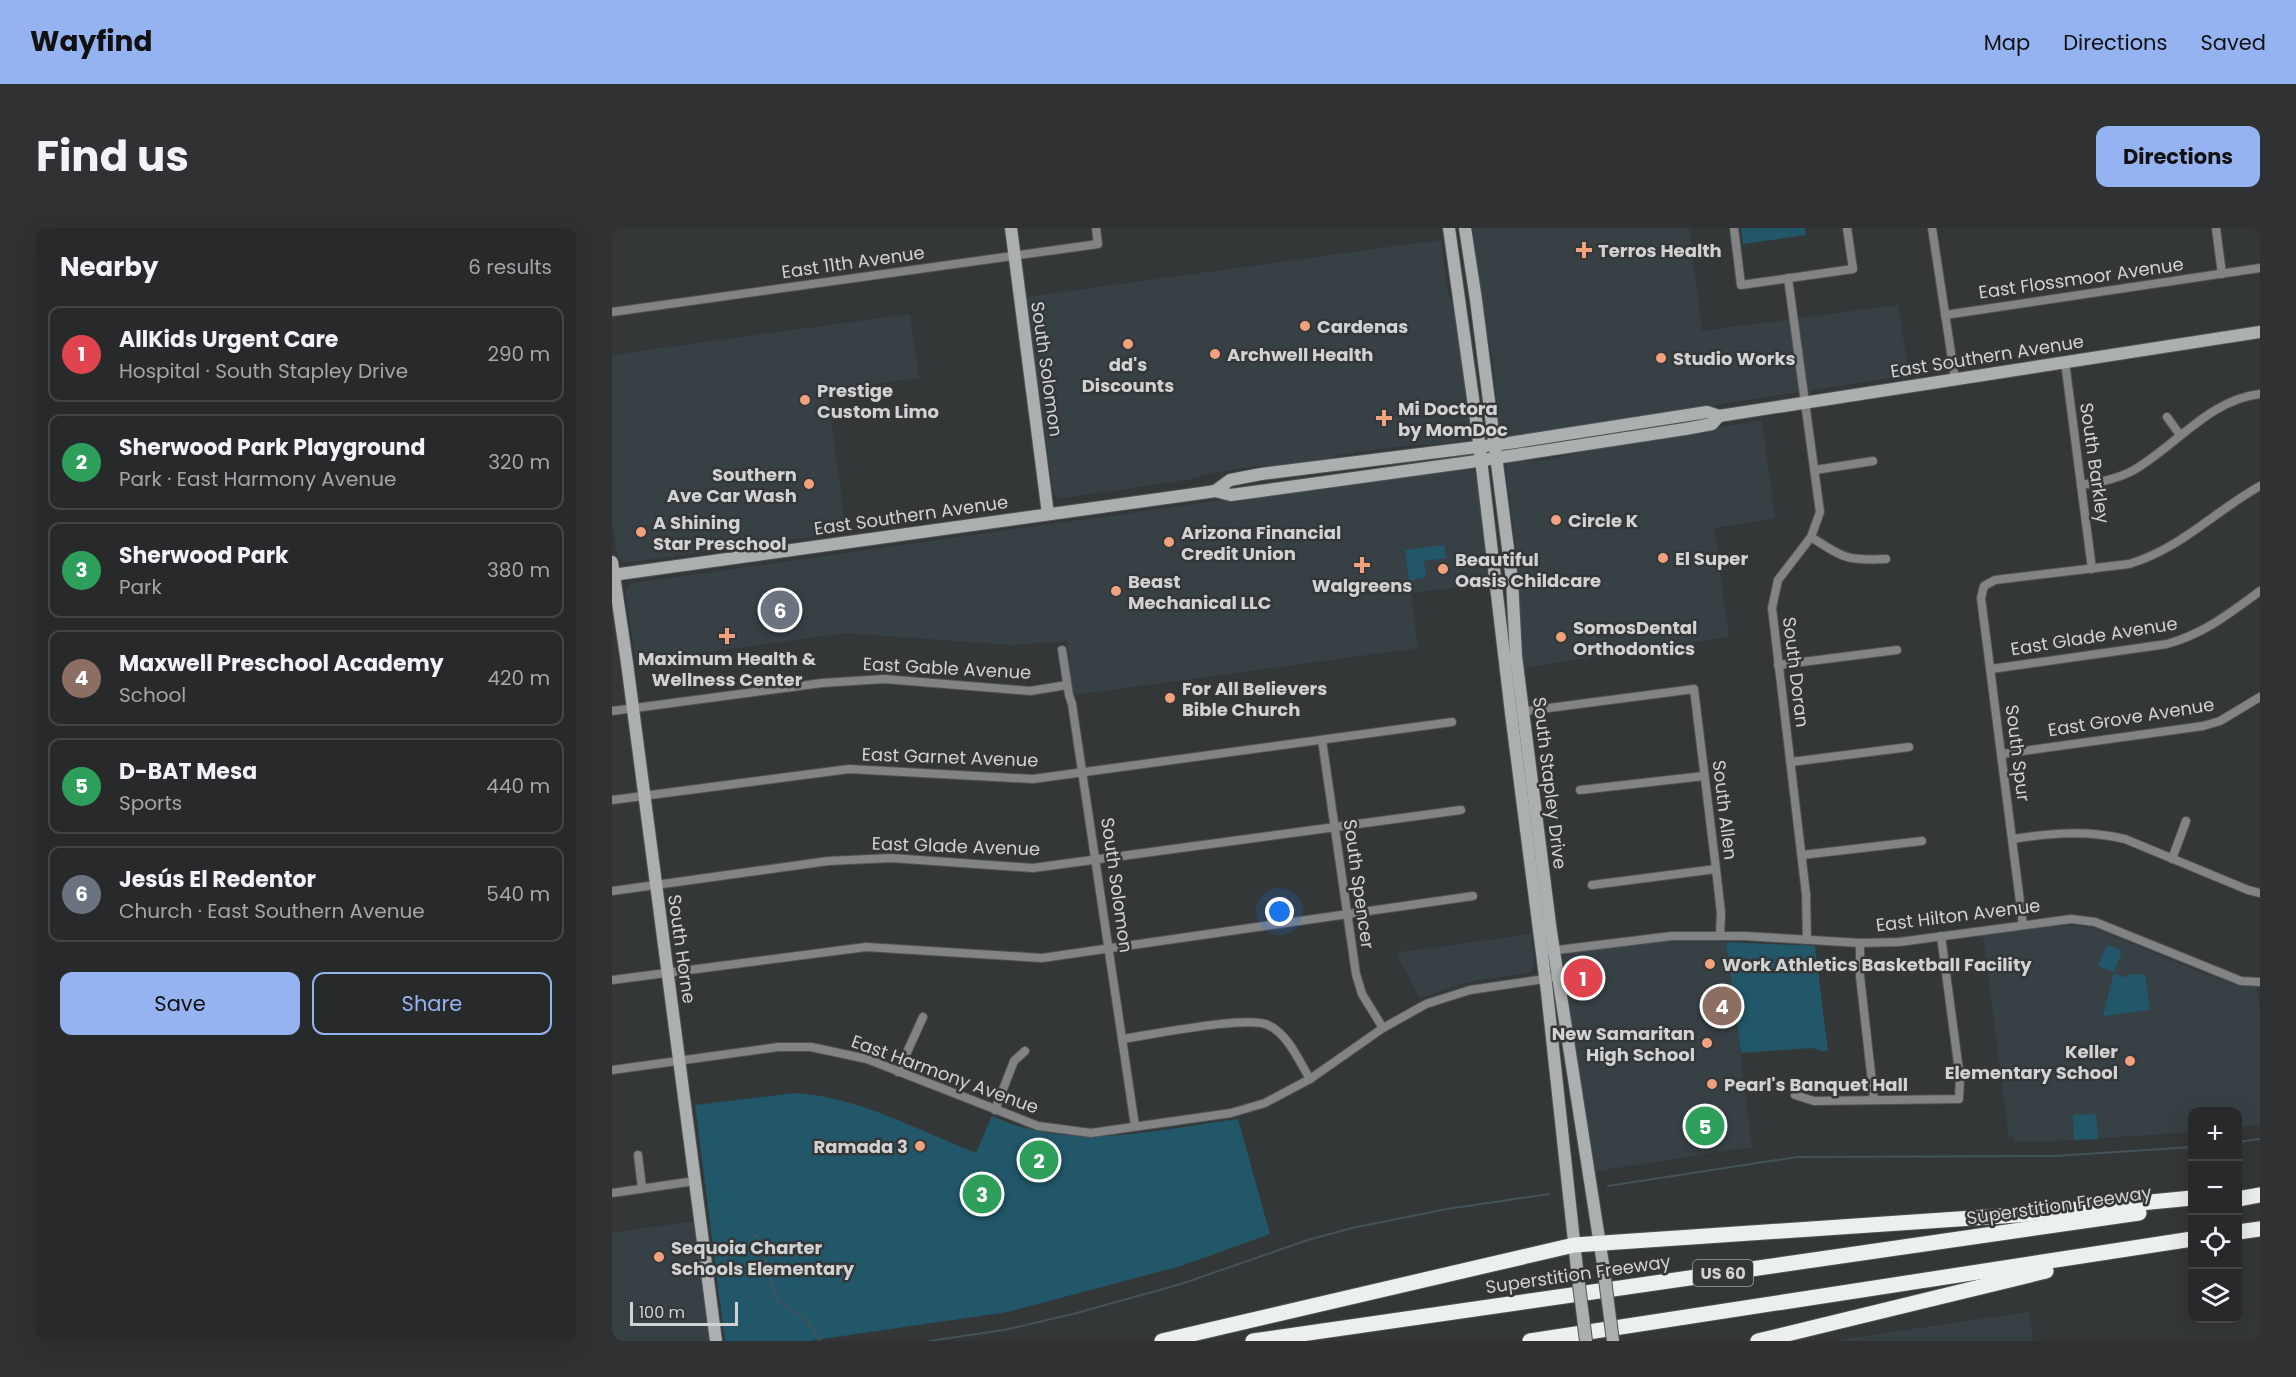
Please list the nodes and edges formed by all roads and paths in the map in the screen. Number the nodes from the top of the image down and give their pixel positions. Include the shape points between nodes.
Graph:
1 (1011, 228) edge
2 (1096, 228) edge
3 (1449, 228) edge
4 (1458, 228) edge
5 (1465, 228) edge
6 (1734, 228) edge
7 (1847, 228) edge
8 (1932, 228) edge
9 (2216, 228) edge
10 (1467, 243) junction
11 (1014, 256) junction
12 (1455, 267) junction
13 (2260, 268) edge
14 (2222, 274) junction
15 (1788, 278) junction
16 (1476, 300) junction
17 (1460, 302) junction
18 (612, 312) edge
19 (1945, 315) junction
20 (2260, 332) edge
21 (1480, 335) junction
22 (2065, 362) junction
23 (1954, 379) junction
24 (2260, 394) edge
25 (1804, 402) junction
26 (1686, 416) junction
27 (1719, 416) junction
28 (2167, 417) dead end
29 (2180, 435) junction
30 (1643, 436) junction
31 (1495, 444) junction
32 (1480, 446) junction
33 (1384, 458) junction
34 (1496, 458) junction
35 (1481, 460) junction
36 (1873, 461) dead end
37 (1332, 465) junction
38 (1815, 470) junction
39 (1334, 481) junction
40 (2081, 484) junction
41 (2260, 486) edge
42 (1215, 490) junction
43 (1270, 490) junction
44 (1048, 514) junction
45 (1811, 537) junction
46 (1886, 559) dead end
47 (2092, 569) junction
48 (613, 570) edge
49 (1496, 581) junction
50 (2260, 591) edge
51 (1514, 619) junction
52 (1062, 650) dead end
53 (1897, 650) dead end
54 (1778, 665) junction
55 (1991, 669) junction
56 (1067, 685) junction
57 (2260, 696) edge
58 (633, 708) junction
59 (612, 711) edge
60 (1517, 712) junction
61 (1452, 722) dead end
62 (1322, 740) junction
63 (1910, 747) dead end
64 (2002, 754) junction
65 (1791, 762) junction
66 (1082, 773) junction
67 (1704, 776) junction
68 (1580, 790) dead end
69 (645, 795) junction
70 (612, 800) edge
71 (1461, 810) dead end
72 (2186, 821) dead end
73 (1334, 827) junction
74 (2013, 839) junction
75 (1922, 841) dead end
76 (1802, 855) junction
77 (2172, 859) junction
78 (1096, 861) junction
79 (1716, 869) junction
80 (656, 885) junction
81 (1592, 885) dead end
82 (612, 891) edge
83 (2260, 893) edge
84 (1473, 896) dead end
85 (1347, 915) junction
86 (2024, 925) junction
87 (1720, 936) junction
88 (1941, 936) junction
89 (1807, 940) junction
90 (1860, 943) junction
91 (1109, 948) junction
92 (1554, 951) junction
93 (1541, 952) junction
94 (668, 972) junction
95 (1558, 977) junction
96 (1545, 979) junction
97 (612, 980) edge
98 (2260, 982) edge
99 (923, 1017) dead end
100 (1550, 1027) junction
101 (1383, 1028) junction
102 (1122, 1039) junction
103 (1025, 1051) dead end
104 (679, 1061) junction
105 (612, 1070) edge
106 (898, 1072) junction
107 (1572, 1072) junction
108 (1556, 1074) junction
109 (1310, 1078) junction
110 (1795, 1095) dead end
111 (1874, 1100) junction
112 (995, 1110) junction
113 (1578, 1115) junction
114 (1135, 1126) junction
115 (638, 1155) dead end
116 (695, 1181) junction
117 (642, 1188) junction
118 (612, 1193) edge
119 (2260, 1194) edge
120 (2242, 1196) edge
121 (2188, 1198) edge
122 (2188, 1206) edge
123 (2260, 1229) edge
124 (2242, 1231) edge
125 (2188, 1240) edge
126 (1600, 1243) junction
127 (1574, 1245) junction
128 (2152, 1245) junction
129 (716, 1341) edge
130 (1162, 1341) edge
131 (1253, 1341) edge
132 (1530, 1341) edge
133 (1586, 1341) edge
134 (1613, 1341) edge
135 (1758, 1341) edge

1 - 11 main road, South Solomon
2 - 11 street, East 11th Avenue via 1098,244
3 - 12 main road, South Stapley Drive
4 - 10 main road
5 - 10 main road, South Stapley Drive
6 - 15 street via 1742,285
7 - 15 street via 1852,269
8 - 19 street
9 - 14 street
10 - 16 main road, South Stapley Drive
11 - 18 street, East 11th Avenue
11 - 44 main road, South Solomon
12 - 16 main road via 1464,278 1470,298
12 - 17 main road, South Stapley Drive
13 - 14 street, East Flossmoor Avenue
14 - 19 street, East Flossmoor Avenue
15 - 25 street, South Doran
16 - 21 main road, South Stapley Drive
17 - 21 main road via 1469,306
17 - 32 main road, South Stapley Drive
19 - 23 street
20 - 22 main road, East Southern Avenue
21 - 31 main road, South Stapley Drive
22 - 23 main road, East Southern Avenue
22 - 40 street, South Barkley
23 - 25 main road, East Southern Avenue
24 - 29 street via 2230,402
25 - 27 main road, East Southern Avenue
25 - 38 street, South Doran
26 - 27 main road, East Southern Avenue via 1707,412
26 - 30 main road via 1646,430
26 - 31 main road, East Southern Avenue
27 - 30 main road, East Southern Avenue via 1712,424
28 - 29 street
29 - 40 street via 2135,469 2104,481
30 - 34 main road, East Southern Avenue
31 - 32 main road, East Southern Avenue
31 - 34 main road, South Stapley Drive
32 - 33 main road, East Southern Avenue
32 - 35 main road, South Stapley Drive
33 - 37 main road, East Southern Avenue
33 - 39 main road via 1372,468 1344,472
34 - 35 main road, East Southern Avenue
34 - 51 main road, South Stapley Drive
35 - 39 main road, East Southern Avenue
35 - 49 main road, South Stapley Drive
36 - 38 street
37 - 42 main road, East Southern Avenue via 1230,480
37 - 43 main road via 1329,474 1282,482
38 - 45 street, South Doran via 1820,512
39 - 43 main road, East Southern Avenue
40 - 47 street, South Barkley
41 - 47 street via 2161,553 2129,564
42 - 43 main road, East Southern Avenue via 1231,495
42 - 44 main road, East Southern Avenue
44 - 48 main road, East Southern Avenue
45 - 46 street via 1851,559
45 - 54 street, South Doran via 1774,591 1772,618
47 - 55 street, South Spur via 1995,580 1984,586 1981,598
48 - 58 main road, South Horne
49 - 51 main road via 1504,591 1509,618
49 - 60 main road, South Stapley Drive
50 - 55 street, East Glade Avenue via 2213,625 2167,644
51 - 60 main road, South Stapley Drive
52 - 56 street, South Solomon
53 - 54 street
54 - 65 street, South Doran
55 - 64 street, South Spur
56 - 58 street, East Gable Avenue via 1030,691 884,679 822,683
56 - 66 street, South Solomon
57 - 64 street, East Grove Avenue via 2220,721 2203,726
58 - 59 street, East Gable Avenue
58 - 69 main road, South Horne
60 - 67 street, South Allen via 1694,689
60 - 92 main road, South Stapley Drive
60 - 93 main road, South Stapley Drive
61 - 62 street, East Garnet Avenue
62 - 66 street, East Garnet Avenue
62 - 73 street, South Spencer
63 - 65 street
64 - 74 street, South Spur
65 - 76 street, South Doran
66 - 69 street, East Garnet Avenue via 1033,779 849,769
66 - 78 street, South Solomon
67 - 68 street
67 - 79 street, South Allen
69 - 70 street, East Garnet Avenue
69 - 80 main road, South Horne
71 - 73 street, East Glade Avenue
72 - 77 street
73 - 78 street, East Glade Avenue
73 - 85 street, South Spencer
74 - 77 street via 2066,833 2109,836
74 - 86 street, South Spur
75 - 76 street
76 - 89 street, South Doran
77 - 83 street
78 - 80 street, East Glade Avenue via 1033,868 891,858 828,861
78 - 91 street, South Solomon
79 - 81 street
79 - 87 street, South Allen
80 - 82 street, East Glade Avenue
80 - 94 main road, South Horne
84 - 85 street
85 - 91 street
85 - 101 street, South Spencer via 1362,994
86 - 88 street, East Hilton Avenue
86 - 98 street, East Hilton Avenue via 2071,918 2096,922 2241,981
87 - 89 street, East Hilton Avenue
87 - 92 street, East Hilton Avenue via 1672,936
88 - 90 street, East Hilton Avenue
88 - 111 street via 1960,1078 1959,1099
89 - 90 street, East Hilton Avenue
90 - 111 street
91 - 94 street via 1042,958 866,947
91 - 102 street, South Solomon
92 - 93 street, East Hilton Avenue
92 - 95 main road, South Stapley Drive
93 - 96 main road, South Stapley Drive
94 - 97 street
94 - 104 main road, South Horne
95 - 96 street, East Harmony Avenue
95 - 107 main road, South Stapley Drive
96 - 100 main road, South Stapley Drive
96 - 101 street, East Harmony Avenue via 1497,984 1449,996
99 - 106 street
100 - 107 main road via 1560,1043 1564,1066
100 - 108 main road, South Stapley Drive
101 - 109 street, East Harmony Avenue
102 - 109 street via 1239,1022 1268,1024 1284,1038
102 - 114 street, South Solomon
103 - 112 street via 1014,1060
104 - 105 street, East Harmony Avenue
104 - 106 street, East Harmony Avenue via 778,1047 811,1047 867,1059
104 - 116 main road, South Horne
106 - 112 street, East Harmony Avenue
107 - 113 main road, South Stapley Drive
108 - 113 main road via 1566,1079 1571,1110
108 - 127 main road, South Stapley Drive
109 - 114 street, East Harmony Avenue via 1266,1103 1236,1112
110 - 111 street via 1814,1101
112 - 114 street, East Harmony Avenue via 1038,1126 1077,1132
113 - 126 main road, South Stapley Drive
115 - 117 street
116 - 117 street
116 - 129 main road, South Horne
117 - 118 street
119 - 120 highway
121 - 126 highway via 2017,1215
122 - 131 highway, Superstition Freeway / US 60
123 - 124 highway
125 - 128 highway, US 60
126 - 127 highway
126 - 134 main road, South Stapley Drive, bridge
127 - 130 highway
127 - 133 main road, South Stapley Drive, bridge
128 - 132 highway, US 60
128 - 135 highway

